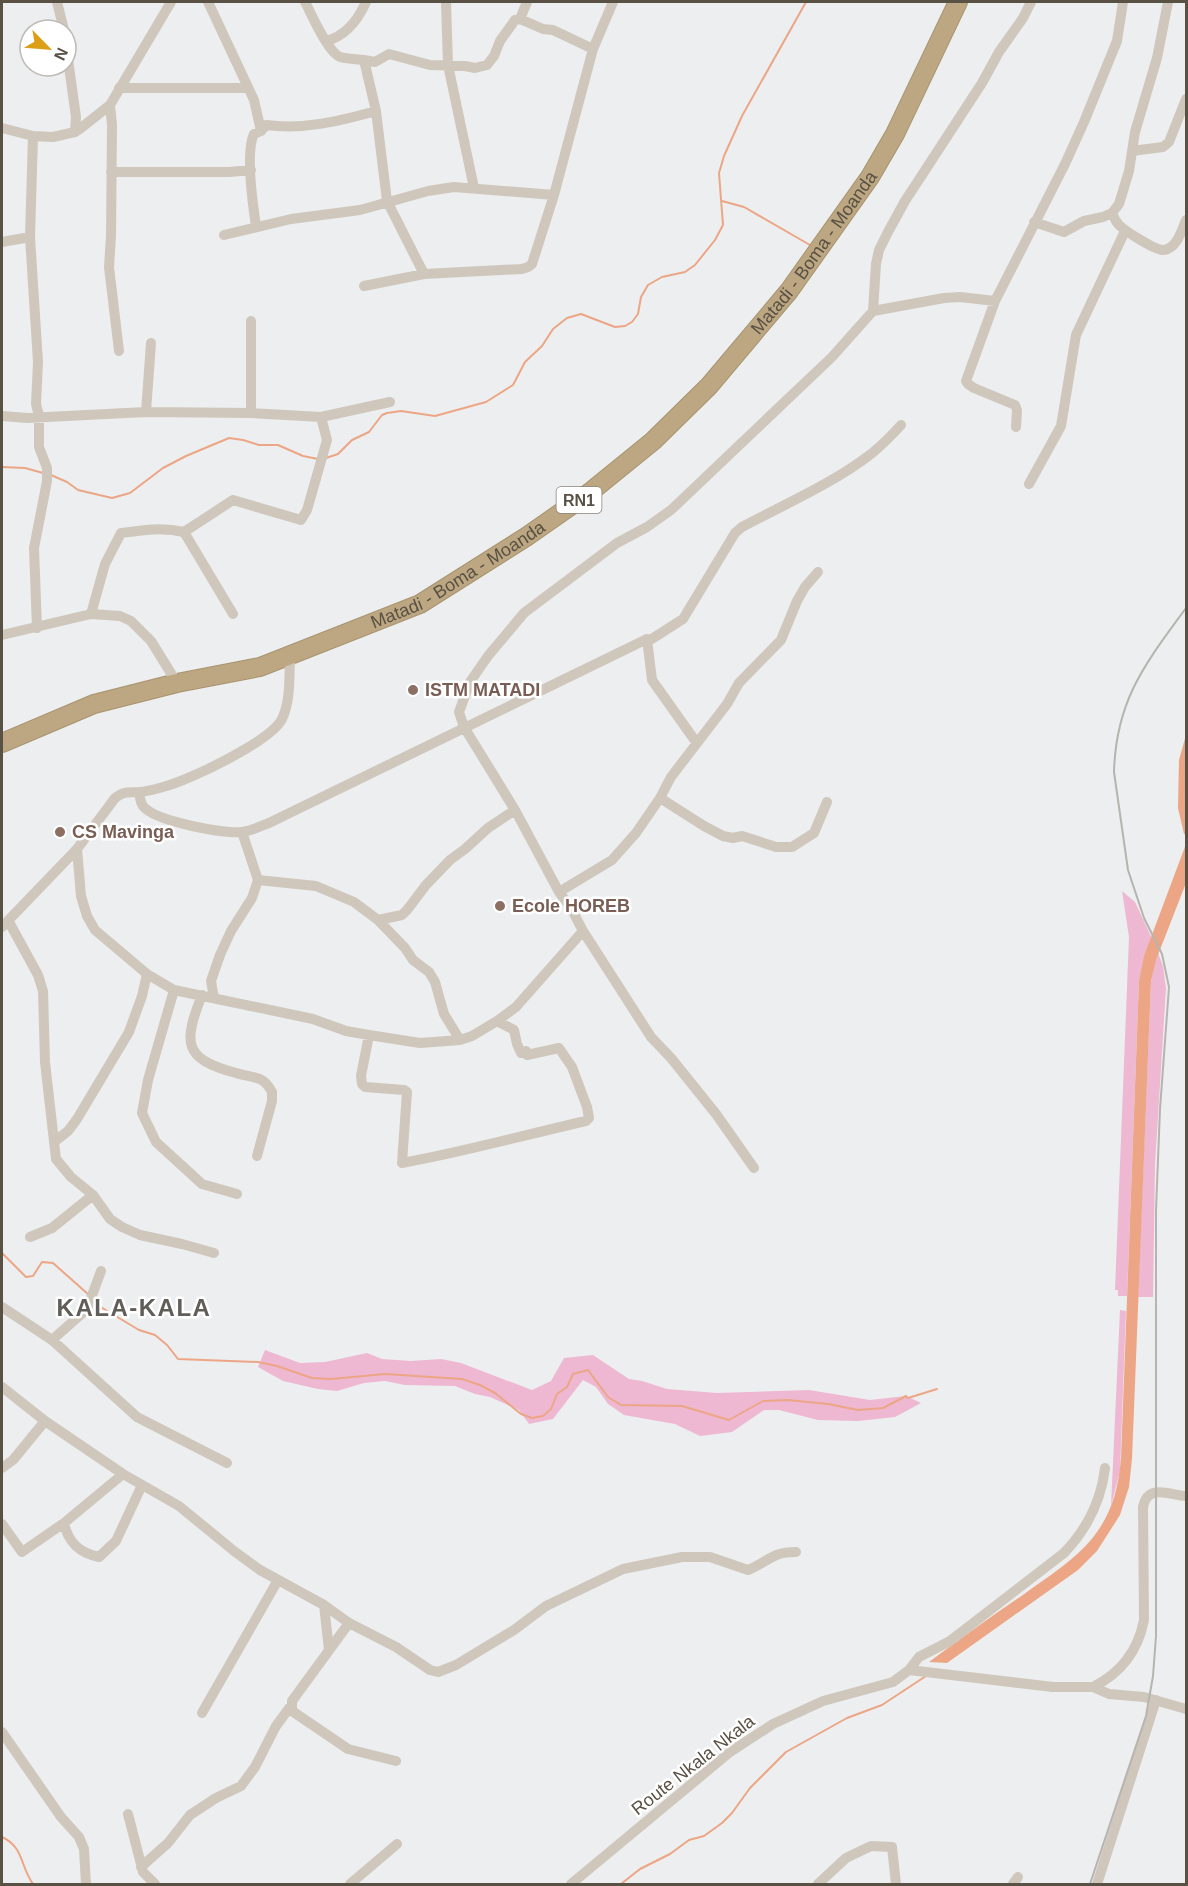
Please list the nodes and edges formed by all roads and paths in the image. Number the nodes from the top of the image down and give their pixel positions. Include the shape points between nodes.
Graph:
1 (57, 2) edge
2 (171, 2) edge
3 (305, 2) edge
4 (366, 2) edge
5 (446, 2) edge
6 (527, 2) edge
7 (613, 2) edge
8 (958, 2) edge
9 (1031, 2) edge
10 (1123, 2) edge
11 (1168, 2) edge
12 (211, 3) edge
13 (60, 18) edge
14 (520, 20) junction
15 (326, 41) junction
16 (593, 49) junction
17 (364, 60) junction
18 (448, 65) junction
19 (70, 78) edge
20 (119, 88) junction
21 (248, 88) junction
22 (1186, 99) edge
23 (110, 105) junction
24 (376, 111) junction
25 (2, 128) edge
26 (261, 131) junction
27 (75, 132) junction
28 (33, 136) junction
29 (1132, 151) junction
30 (251, 170) junction
31 (111, 172) junction
32 (474, 188) junction
33 (554, 195) junction
34 (387, 201) junction
35 (1112, 213) junction
36 (1186, 220) edge
37 (1034, 222) junction
38 (256, 226) junction
39 (1125, 231) junction
40 (224, 235) dead end
41 (30, 237) junction
42 (2, 242) edge
43 (424, 274) junction
44 (364, 286) dead end
45 (994, 301) junction
46 (873, 311) junction
47 (251, 321) dead end
48 (151, 343) dead end
49 (119, 351) dead end
50 (390, 402) dead end
51 (146, 412) junction
52 (250, 413) junction
53 (2, 416) edge
54 (39, 416) junction
55 (321, 417) junction
56 (901, 425) dead end
57 (1016, 427) dead end
58 (1029, 484) dead end
59 (184, 532) junction
60 (818, 572) dead end
61 (92, 614) junction
62 (234, 614) dead end
63 (37, 628) junction
64 (2, 635) edge
65 (647, 639) junction
66 (290, 656) junction
67 (177, 683) junction
68 (464, 727) junction
69 (696, 742) junction
70 (2, 743) edge
71 (139, 792) junction
72 (660, 798) junction
73 (827, 802) dead end
74 (515, 810) junction
75 (242, 832) junction
76 (77, 849) junction
77 (258, 880) junction
78 (559, 892) junction
79 (378, 920) junction
80 (5, 925) edge
81 (583, 931) junction
82 (147, 974) junction
83 (174, 990) junction
84 (202, 995) junction
85 (214, 998) junction
86 (497, 1021) junction
87 (369, 1035) junction
88 (460, 1040) junction
89 (54, 1142) junction
90 (257, 1156) dead end
91 (754, 1168) dead end
92 (237, 1194) dead end
93 (93, 1195) junction
94 (30, 1238) dead end
95 (214, 1253) dead end
96 (101, 1271) dead end
97 (2, 1307) edge
98 (52, 1340) junction
99 (2, 1387) edge
100 (45, 1421) junction
101 (227, 1462) dead end
102 (2, 1468) edge
103 (1105, 1468) dead end
104 (123, 1474) junction
105 (142, 1485) junction
106 (1186, 1496) edge
107 (64, 1523) junction
108 (2, 1524) edge
109 (796, 1552) dead end
110 (278, 1580) junction
111 (324, 1605) junction
112 (349, 1623) junction
113 (329, 1650) junction
114 (909, 1670) junction
115 (1093, 1687) junction
116 (1156, 1701) junction
117 (290, 1707) junction
118 (1186, 1709) edge
119 (202, 1713) dead end
120 (2, 1732) edge
121 (396, 1761) dead end
122 (128, 1814) dead end
123 (397, 1844) dead end
124 (141, 1867) junction
125 (86, 1884) edge
126 (155, 1884) edge
127 (350, 1884) edge
128 (571, 1884) edge
129 (818, 1884) edge
130 (896, 1884) edge
131 (1097, 1884) edge

1 - 13 street
2 - 20 street
3 - 15 street
4 - 15 street via 345,33
5 - 18 street
6 - 14 street
7 - 16 street
8 - 66 highway, Matadi - Boma - Moanda / RN1 via 895,134 870,177 789,291 701,394 589,493 468,574 420,604
9 - 46 street via 888,232 876,264
10 - 37 street via 1117,41 1065,164
11 - 29 street
12 - 21 street
14 - 16 street
14 - 18 street via 515,20 504,35 487,65
15 - 17 street via 339,57
16 - 33 street
17 - 18 street via 375,62 389,54
17 - 24 street
18 - 32 street
19 - 27 street
20 - 21 street
20 - 23 street
21 - 26 street
22 - 29 street via 1169,142 1163,147
23 - 27 street
23 - 31 street
24 - 26 street via 309,126 266,125
24 - 34 street
25 - 28 street
26 - 30 street via 252,138
27 - 28 street
28 - 41 street
29 - 35 street via 1122,197
30 - 31 street
30 - 38 street
31 - 49 street via 109,267
32 - 33 street
32 - 34 street via 454,187
33 - 43 street via 528,267
34 - 38 street via 360,210
34 - 43 street
35 - 37 street via 1084,220 1064,232
35 - 39 street
36 - 39 street via 1178,238 1165,250
37 - 45 street
38 - 40 street
39 - 58 street via 1076,335 1061,426
41 - 42 street
41 - 54 street
43 - 44 street
45 - 46 street via 944,298
45 - 57 street via 966,381 1015,405
46 - 68 street via 832,357 671,510 617,543 524,613 470,682 459,711
47 - 52 street
48 - 51 street
50 - 55 street
51 - 52 street
51 - 54 street
52 - 55 street
53 - 54 street
54 - 63 street via 39,447 47,480 34,548
55 - 59 street via 327,440 302,520 233,500
56 - 65 street via 843,473 742,527 683,619
59 - 61 street via 152,528 121,533 105,564
59 - 62 street
60 - 69 street via 797,601 781,640 746,674
61 - 63 street
61 - 67 street via 109,614 131,621 151,641
63 - 64 street
65 - 68 street
65 - 69 street via 652,680
66 - 67 highway, Matadi - Boma - Moanda / RN1 via 260,667
66 - 71 street via 285,710 270,734 235,756 167,786
67 - 70 highway, Matadi - Boma - Moanda / RN1 via 94,704
68 - 74 street
68 - 75 street via 269,823
69 - 72 street
71 - 75 street via 142,805 162,818
71 - 76 street via 122,792 115,798
72 - 73 street via 723,836 792,847 814,833
72 - 78 street via 612,860
74 - 78 street
74 - 79 street via 450,860 402,915
75 - 77 street
76 - 80 street
76 - 82 street via 87,916 95,930
77 - 79 street via 316,886 354,902
77 - 85 street via 220,955 211,981
78 - 81 street
79 - 88 street via 413,960 429,972 444,1014
80 - 89 street via 30,956 43,992 45,1062
81 - 86 street via 516,1006
81 - 91 street via 651,1037 679,1067
82 - 83 street
82 - 89 street via 129,1032 77,1119
83 - 84 street
83 - 92 street via 142,1113 156,1142 202,1184
84 - 85 street
84 - 90 street via 191,1022 193,1051 214,1067 263,1081 272,1092
85 - 87 street
86 - 87 street via 514,1030 521,1053 559,1048 572,1067 589,1114 586,1121 402,1163 407,1092 362,1084
86 - 88 street
87 - 88 street via 420,1043
89 - 93 street via 61,1166
93 - 94 street via 52,1228
93 - 95 street via 110,1219 122,1227
96 - 98 street via 87,1309
97 - 98 street
98 - 101 street via 137,1418
99 - 100 street
100 - 102 street
100 - 104 street
103 - 114 street, Route Nkala Nkala via 1095,1510 1064,1553 950,1641 919,1657
104 - 105 street
104 - 107 street
105 - 107 street via 116,1541 99,1557 72,1543
105 - 110 street via 179,1506 234,1551
106 - 115 street via 1158,1491 1145,1499 1142,1630 1124,1664
107 - 108 street via 22,1552
109 - 112 street via 772,1555 748,1570 710,1557 682,1557 623,1569 560,1598 488,1647 438,1672
110 - 111 street
110 - 119 street
111 - 112 street
111 - 113 street
112 - 113 street
113 - 117 street
114 - 115 street via 1053,1687
114 - 128 street, Route Nkala Nkala via 893,1682 823,1701 773,1724 730,1752
115 - 116 street via 1109,1694
116 - 118 street
116 - 131 street
117 - 121 street via 348,1749
117 - 124 street via 241,1786 190,1815 168,1843
120 - 125 street via 61,1818 79,1837 84,1849
122 - 124 street
123 - 127 street
124 - 126 street
129 - 130 street via 846,1858 871,1846 892,1847

